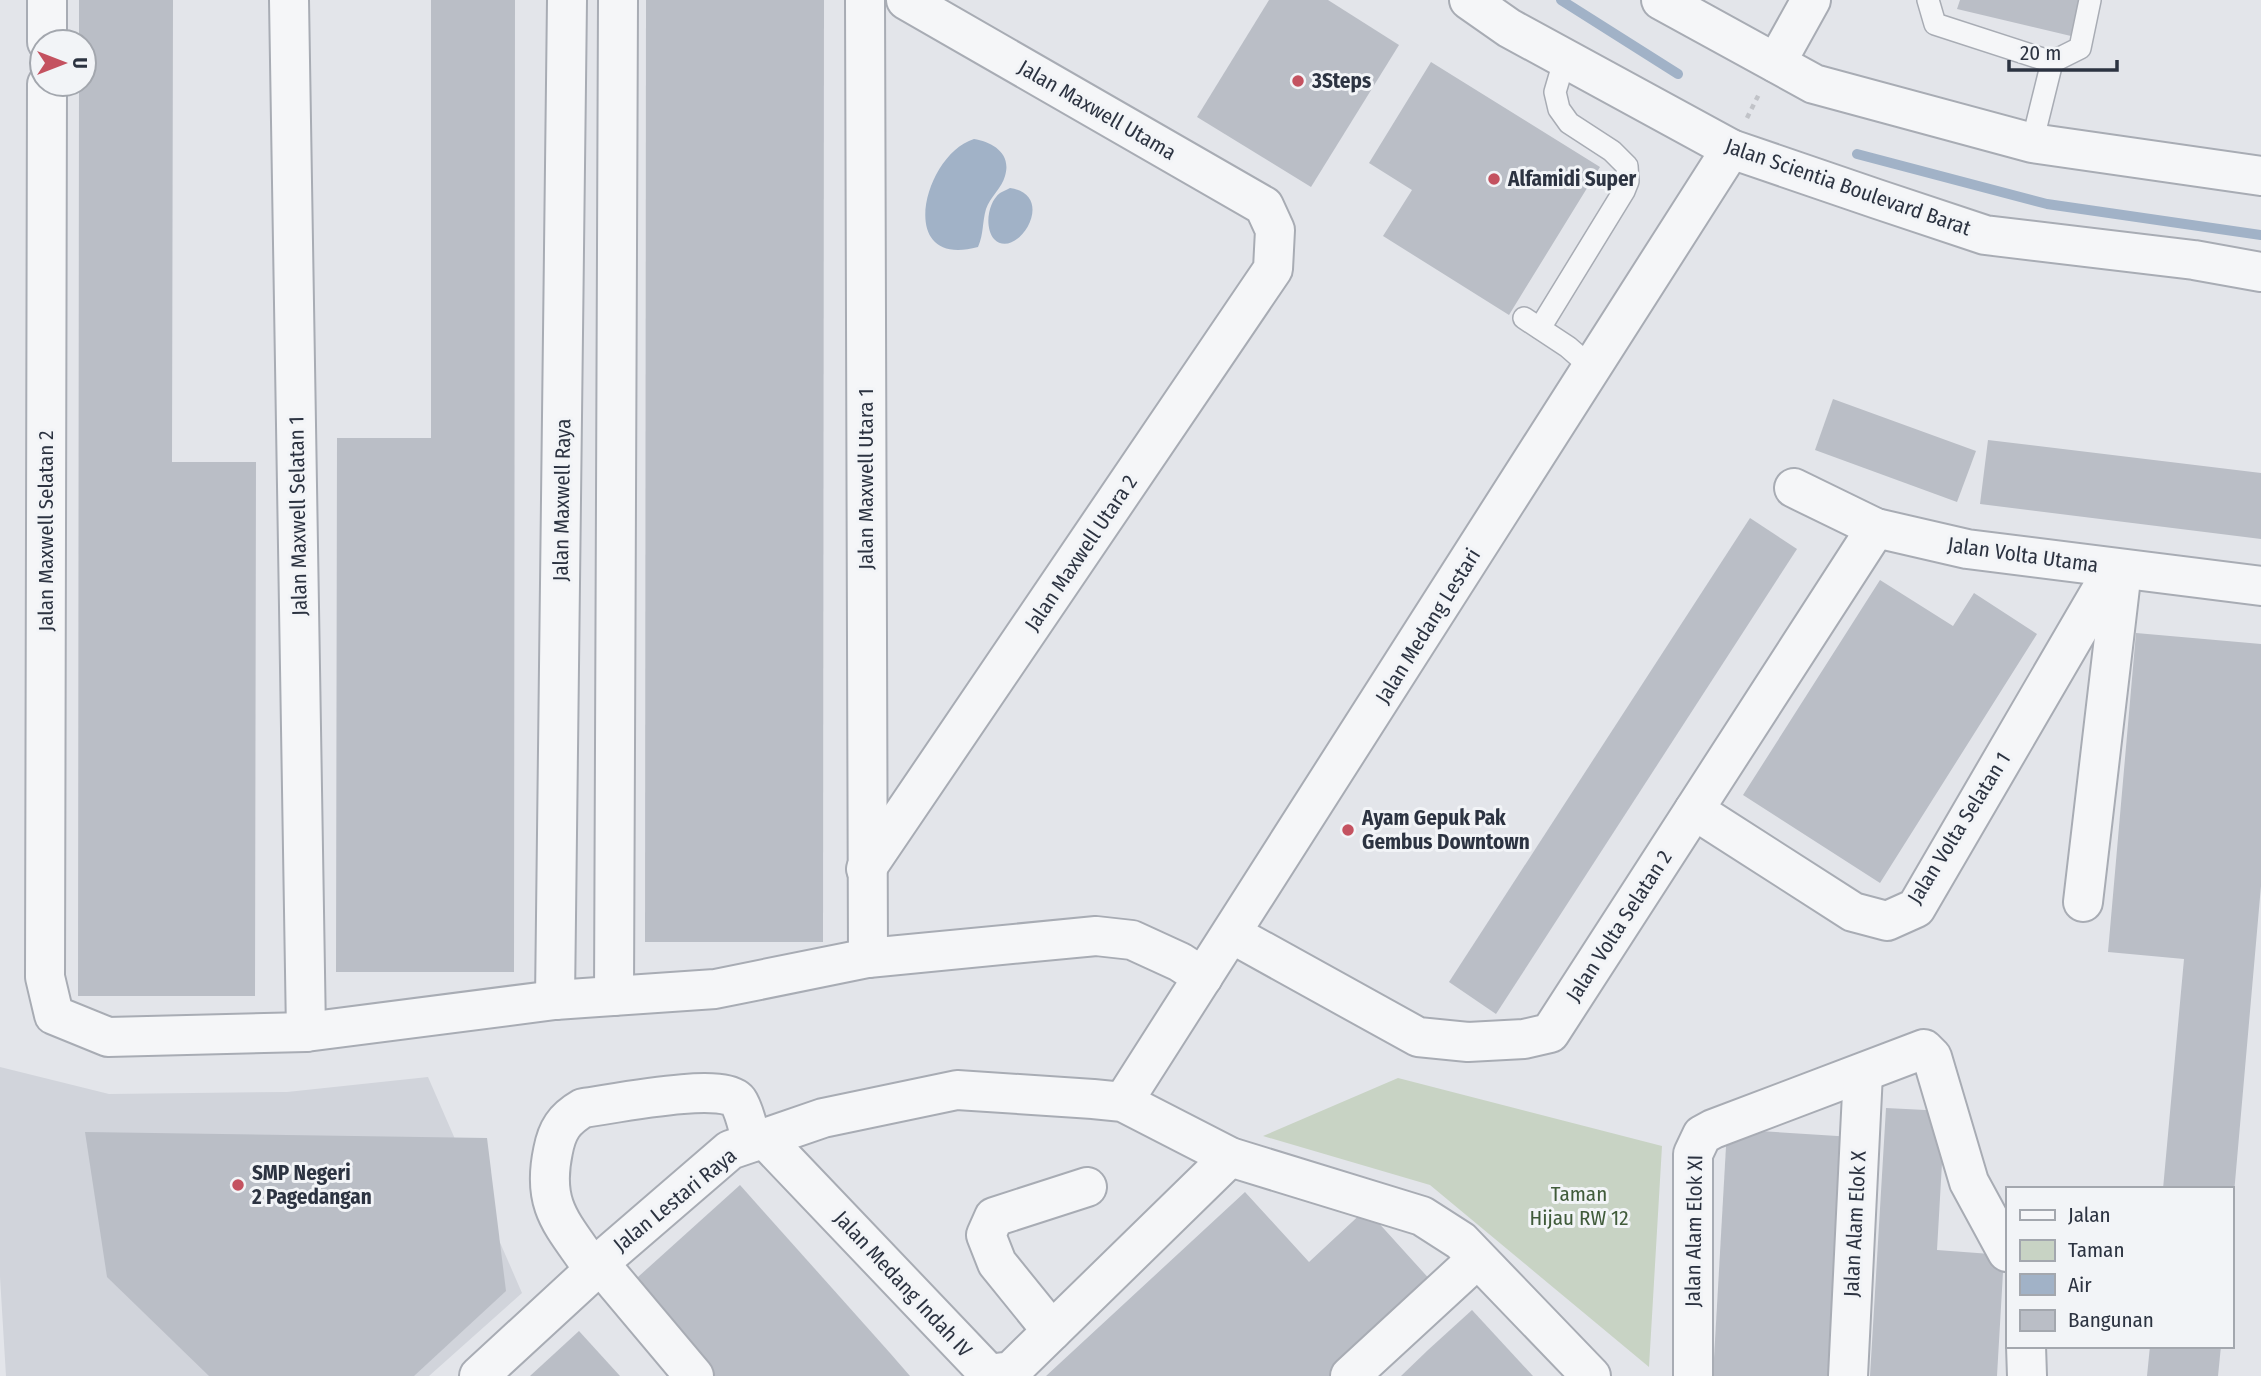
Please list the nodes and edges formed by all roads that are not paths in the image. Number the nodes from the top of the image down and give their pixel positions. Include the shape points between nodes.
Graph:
1 (47, 0) edge
2 (289, 0) edge
3 (567, 0) edge
4 (618, 0) edge
5 (865, 0) edge
6 (906, 0) edge
7 (1469, 0) edge
8 (1661, 0) edge
9 (1811, 0) edge
10 (1928, 0) edge
11 (2090, 0) edge
12 (47, 28) edge
13 (1564, 58) junction
14 (2052, 62) junction
15 (1776, 63) junction
16 (47, 98) edge
17 (2032, 143) junction
18 (1731, 149) junction
19 (2261, 176) edge
20 (565, 229) junction
21 (617, 230) junction
22 (1275, 230) joint
23 (2261, 272) edge
24 (1592, 368) junction
25 (1794, 488) dead end
26 (1876, 528) junction
27 (2118, 569) junction
28 (2261, 586) edge
29 (561, 608) junction
30 (616, 610) junction
31 (1694, 810) junction
32 (866, 869) junction
33 (2082, 902) dead end
34 (1231, 934) junction
35 (868, 958) junction
36 (1203, 977) junction
37 (614, 996) junction
38 (555, 1000) junction
39 (306, 1032) junction
40 (1863, 1073) junction
41 (1123, 1102) junction
42 (758, 1140) junction
43 (1230, 1157) junction
44 (1087, 1187) dead end
45 (2006, 1250) edge
46 (1477, 1259) junction
47 (596, 1267) junction
48 (1052, 1331) junction
49 (2026, 1348) edge
50 (479, 1376) edge
51 (694, 1376) edge
52 (1350, 1376) edge
53 (1591, 1376) edge
54 (1693, 1376) edge
55 (1847, 1376) edge
56 (2027, 1376) edge

1 - 12 street
2 - 39 street, Jalan Maxwell Selatan 1
3 - 20 street, Jalan Maxwell Raya
4 - 21 street
5 - 32 street, Jalan Maxwell Utara 1
6 - 22 street, Jalan Maxwell Utama via 1264,206
7 - 13 street, Jalan Scientia Boulevard Barat
8 - 15 street
9 - 15 street
10 - 14 lane via 1935,24
11 - 14 lane via 2080,48
13 - 18 street, Jalan Scientia Boulevard Barat
13 - 24 lane via 1555,92 1559,109 1569,122 1627,166 1628,181 1532,323
14 - 17 lane
15 - 17 street via 1814,84
16 - 39 street, Jalan Maxwell Selatan 2 via 45,977 54,1015 108,1037
17 - 19 street
18 - 23 street, Jalan Scientia Boulevard Barat via 1985,234
18 - 24 street, Jalan Medang Lestari
20 - 21 street
20 - 29 street, Jalan Maxwell Raya
21 - 30 street
22 - 32 street, Jalan Maxwell Utara 2 via 1273,269
24 - 34 street, Jalan Medang Lestari
25 - 26 street, Jalan Volta Utama
26 - 27 street, Jalan Volta Utama via 1967,549
26 - 31 street, Jalan Volta Selatan 2
27 - 28 street, Jalan Volta Utama
27 - 31 street, Jalan Volta Selatan 1 via 1916,908 1887,921 1853,912
27 - 33 street
29 - 30 street
29 - 38 street, Jalan Maxwell Raya
30 - 37 street
31 - 34 street, Jalan Volta Selatan 2 via 1550,1033 1468,1042 1418,1037
32 - 35 street, Jalan Maxwell Utara 1
34 - 36 street, Jalan Medang Lestari
35 - 36 street via 1096,936 1132,940
35 - 37 street via 715,989
36 - 41 street, Jalan Medang Lestari
37 - 38 street
38 - 39 street
40 - 45 street, Jalan Alam Elok XI via 1924,1049 1929,1052 1969,1182
40 - 54 street, Jalan Alam Elok XI via 1713,1129 1695,1145
40 - 55 street, Jalan Alam Elok X
41 - 42 street, Jalan Lestari Raya via 957,1090 822,1118
41 - 43 street
42 - 47 street, Jalan Lestari Raya via 730,1150
42 - 47 street via 737,1101 723,1094 697,1091 583,1108 569,1116 554,1145 548,1175 551,1199 557,1216
42 - 48 street, Jalan Medang Indah IV via 989,1374 1011,1371
43 - 46 street via 1422,1216 1461,1241
43 - 48 street, Jalan Medang Indah IV
44 - 48 street via 994,1217 986,1235 997,1264
46 - 52 street
46 - 53 street
47 - 50 street, Jalan Lestari Raya
47 - 51 street
49 - 56 street

